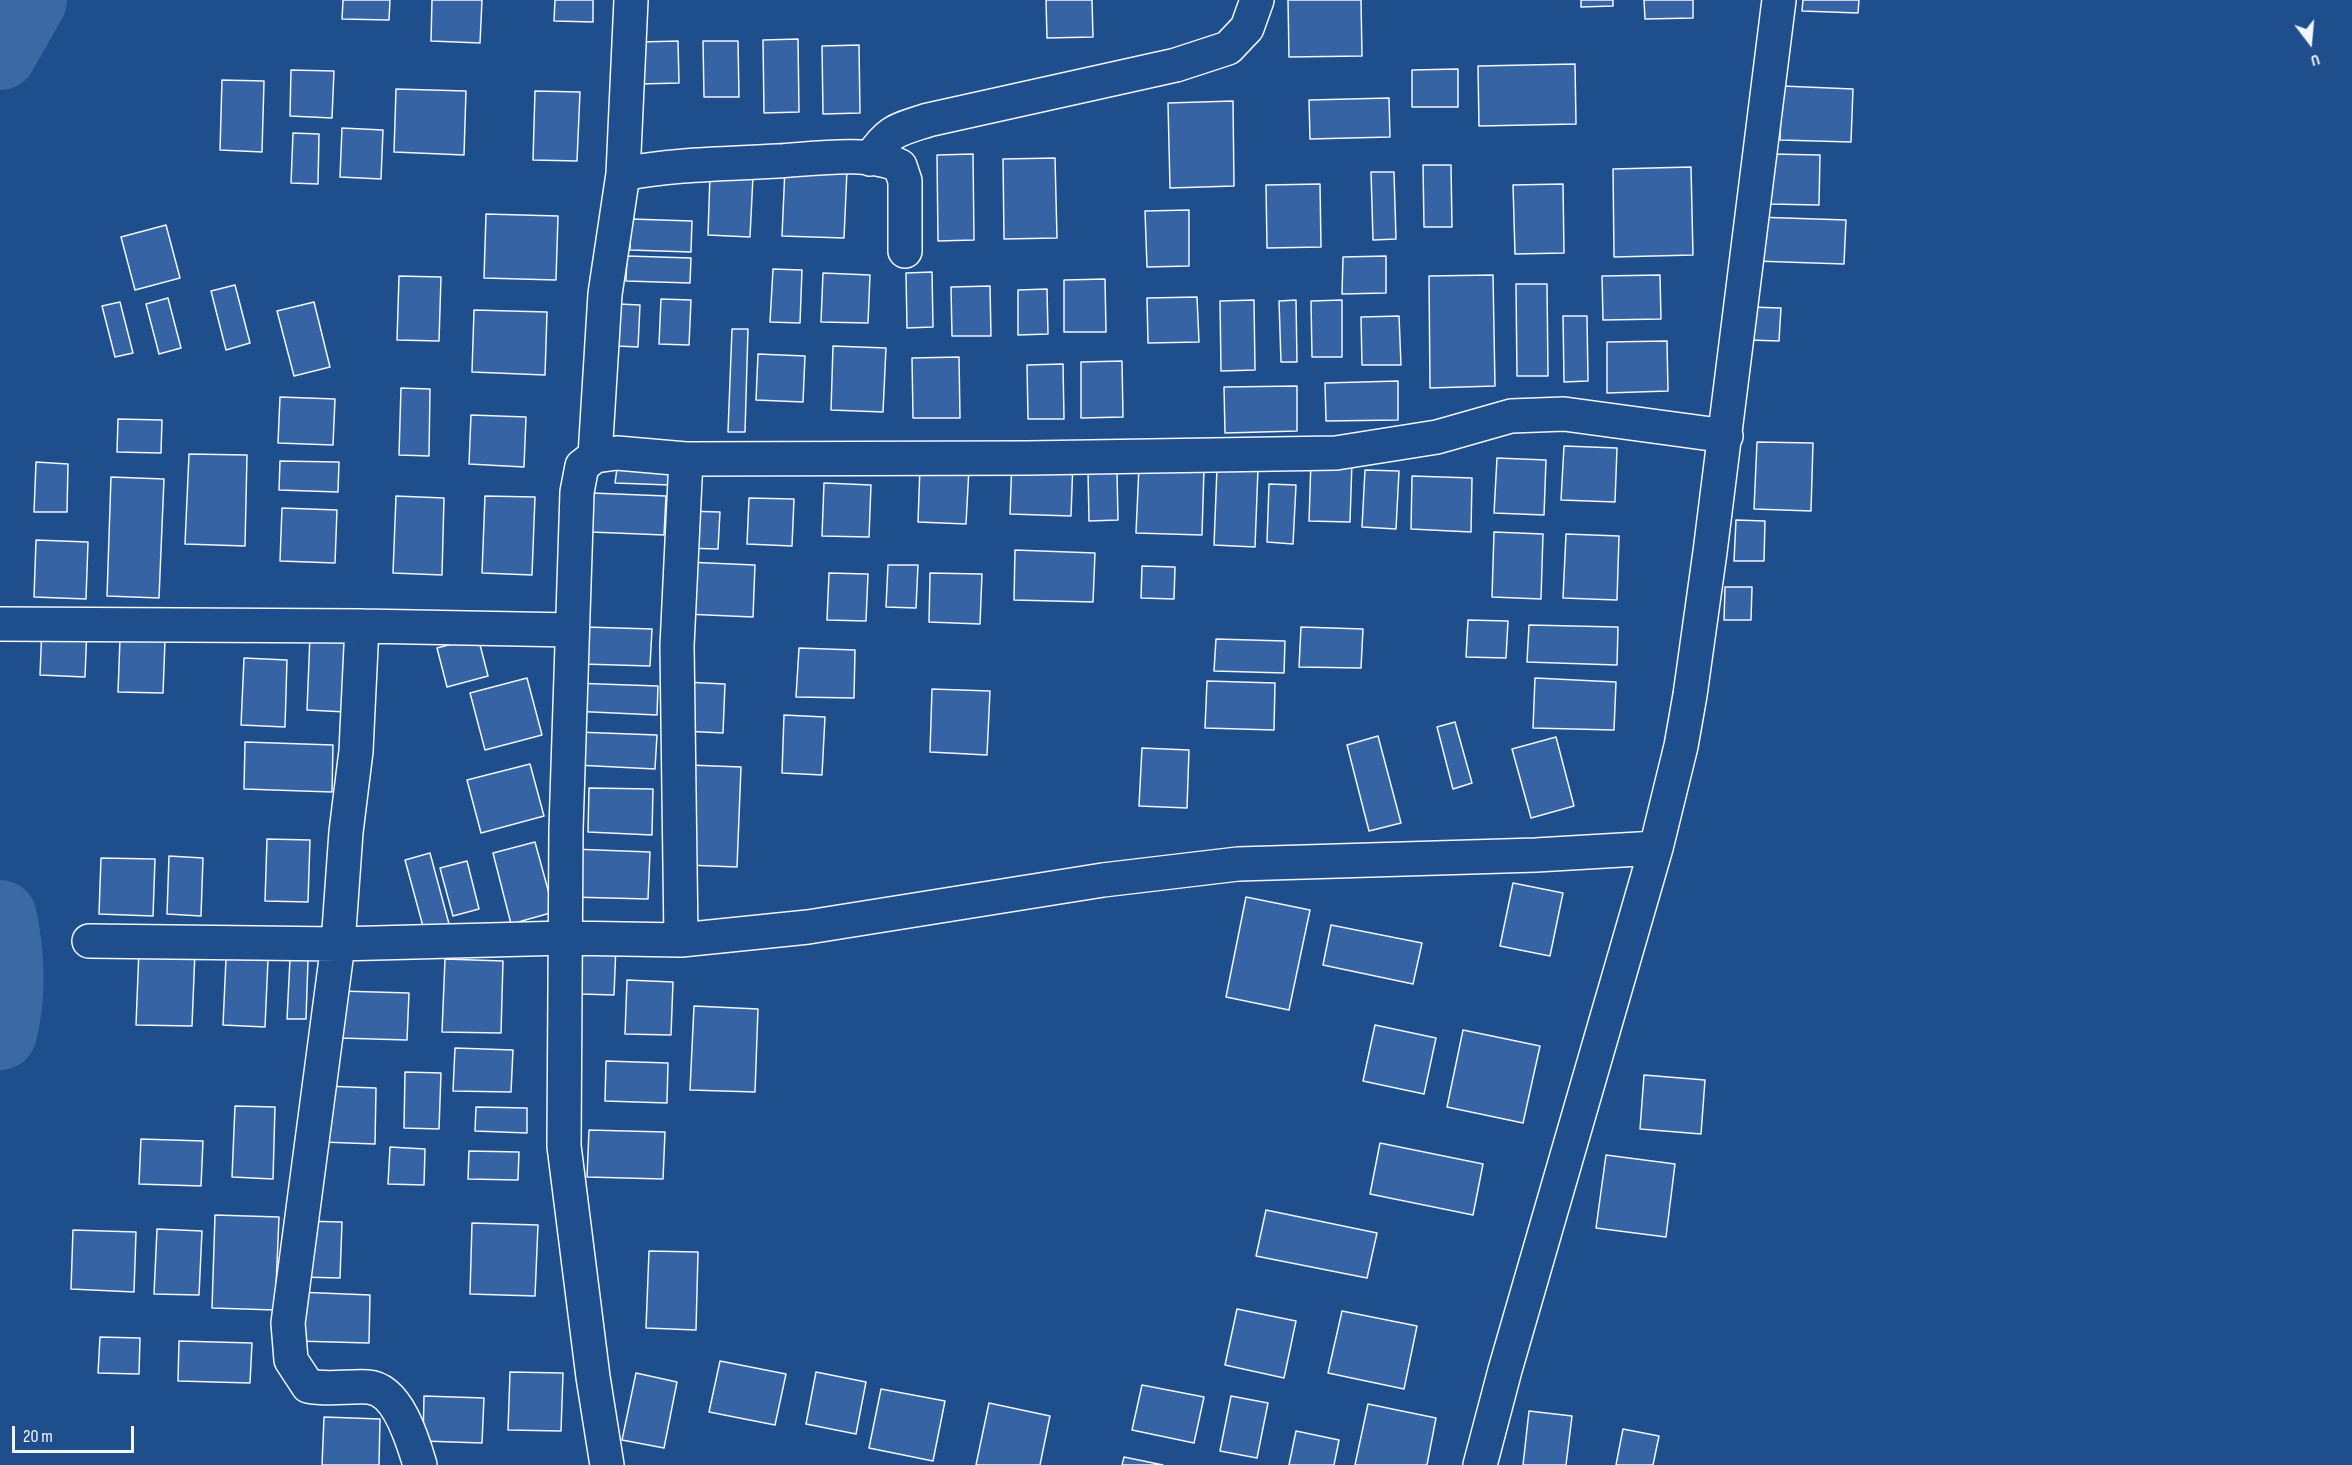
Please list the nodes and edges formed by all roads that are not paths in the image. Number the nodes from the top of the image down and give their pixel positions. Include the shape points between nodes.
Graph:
1 (631, 0) edge
2 (1257, 0) edge
3 (1779, 0) edge
4 (870, 159) junction
5 (623, 174) junction
6 (905, 251) dead end
7 (1726, 436) junction
8 (596, 456) junction
9 (686, 459) junction
10 (9, 623) edge
11 (362, 626) junction
12 (572, 630) junction
13 (1656, 848) junction
14 (565, 938) junction
15 (681, 940) junction
16 (89, 941) dead end
17 (338, 944) junction
18 (420, 1465) edge
19 (607, 1465) edge
20 (1479, 1465) edge

1 - 5 street
2 - 4 street via 1247,27 1228,48 1176,65 928,120 894,131
3 - 7 street
4 - 5 street via 700,165
4 - 6 street via 900,166 905,181
5 - 8 street via 604,294
7 - 9 street via 1537,413 1437,436 1336,453
7 - 13 street via 1690,695
8 - 9 street via 616,453
8 - 12 street via 582,466 577,492
9 - 15 street via 677,646
10 - 11 street
11 - 12 street
11 - 17 street via 356,751
12 - 14 street
13 - 15 street via 1238,864 1103,880 808,927
13 - 20 street
14 - 15 street
14 - 17 street
14 - 19 street via 564,1146
16 - 17 street
17 - 18 street via 288,1323 291,1360 308,1386 370,1387 389,1397 401,1413

